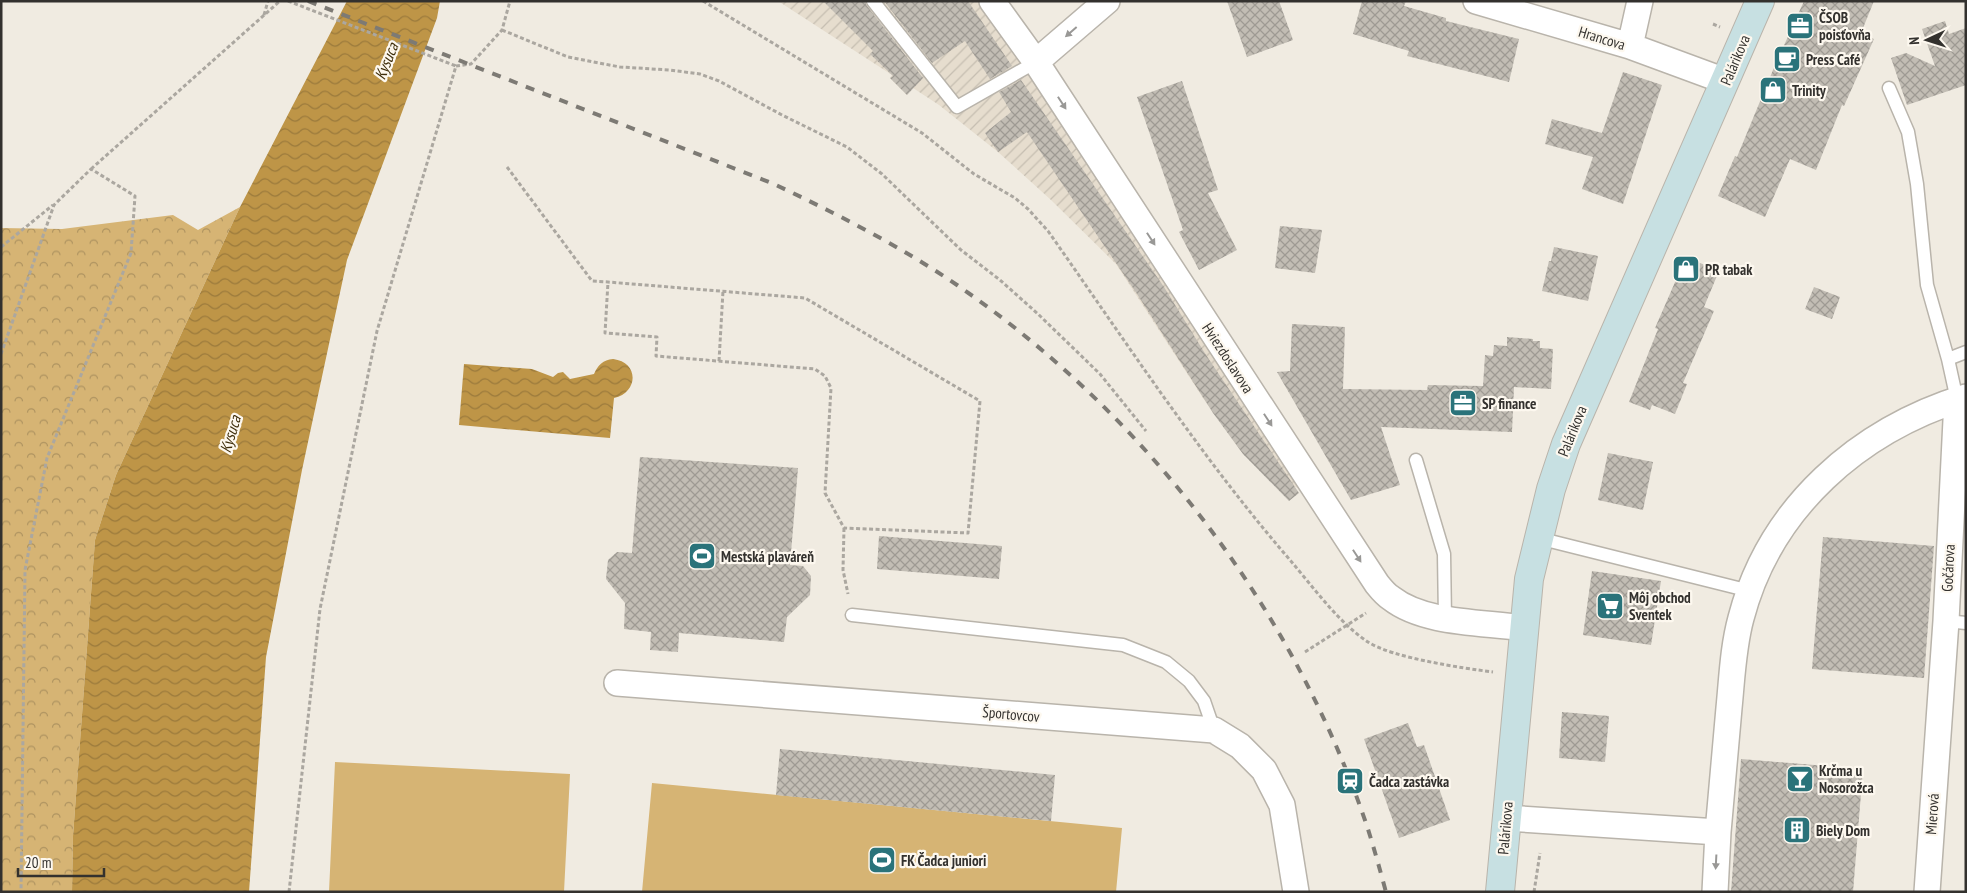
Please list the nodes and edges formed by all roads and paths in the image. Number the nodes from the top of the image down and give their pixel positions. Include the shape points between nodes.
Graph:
1 (268, 1) edge
2 (280, 1) edge
3 (288, 1) edge
4 (510, 1) edge
5 (704, 1) edge
6 (873, 1) edge
7 (992, 1) edge
8 (1107, 1) edge
9 (1476, 1) edge
10 (1640, 1) edge
11 (1760, 1) edge
12 (264, 16) junction
13 (502, 30) junction
14 (1630, 46) junction
15 (1036, 62) junction
16 (456, 66) junction
17 (1725, 81) junction
18 (1889, 88) dead end
19 (507, 167) dead end
20 (91, 169) junction
21 (54, 205) junction
22 (1, 247) edge
23 (608, 282) junction
24 (723, 291) junction
25 (1966, 352) edge
26 (1, 354) edge
27 (1948, 359) junction
28 (719, 361) junction
29 (1961, 399) edge
30 (1146, 431) dead end
31 (1416, 460) dead end
32 (844, 528) junction
33 (1538, 538) junction
34 (1750, 591) junction
35 (1390, 598) junction
36 (852, 615) joint
37 (1445, 619) junction
38 (1956, 622) edge
39 (1347, 624) junction
40 (1524, 628) junction
41 (1305, 652) dead end
42 (1496, 672) dead end
43 (618, 683) dead end
44 (1214, 730) junction
45 (1938, 736) joint
46 (1506, 818) junction
47 (1718, 832) junction
48 (1540, 853) dead end
49 (21, 892) edge
50 (289, 892) edge
51 (1296, 892) edge
52 (1500, 892) edge
53 (1534, 892) edge
54 (1715, 892) edge
55 (1927, 892) edge

1 - 12 path
2 - 12 path
3 - 16 path
4 - 13 path
5 - 39 path via 922,133 974,174 1028,209 1048,231 1259,525
6 - 15 lane via 957,107
7 - 15 street, Hviezdoslavova
8 -> 15 street
9 - 14 street, Hrancova
10 - 14 street
11 - 17 main road, Palárikova
12 - 20 path
13 - 16 path via 471,64
13 - 30 path via 568,57 620,67 700,74 719,80 847,147 882,174 961,250 1045,320 1100,374
14 - 17 street, Hrancova
15 -> 35 street, Hviezdoslavova via 1366,570
16 - 50 path via 377,331 320,609
17 - 33 main road, Palárikova via 1566,444
18 - 27 lane via 1908,132 1917,184 1927,285
19 - 23 path via 592,281
20 - 21 path
20 - 49 path via 135,196 130,253 47,458 25,570
21 - 22 path
21 - 26 path
23 - 24 path
23 - 28 path via 605,333 657,337 656,356
24 - 28 path
24 - 32 path via 805,298 980,401 968,533
25 - 27 lane
27 - 29 lane
28 - 32 path via 815,369 825,376 831,388 825,493
29 - 34 street via 1908,420 1870,441 1833,468 1795,510 1766,554
29 - 38 street, Gočárova
31 - 37 lane via 1444,554
32 - 36 path via 844,570
33 - 34 lane
33 - 40 main road, Palárikova via 1529,579
34 - 47 street via 1734,651
35 - 37 street, Hviezdoslavova via 1406,607
35 - 39 path
36 - 44 lane via 1123,645 1166,662 1190,681 1204,701
37 - 40 street, Hviezdoslavova
38 - 45 street, Gočárova
39 - 41 path
39 - 42 path via 1369,643 1389,651
40 - 46 main road, Palárikova
43 - 44 street, Športovcov
44 - 51 street, Športovcov via 1240,746 1264,770 1282,805
45 - 55 street, Mierová
46 - 47 street
46 - 52 main road, Palárikova
47 -> 54 street
48 - 53 path

